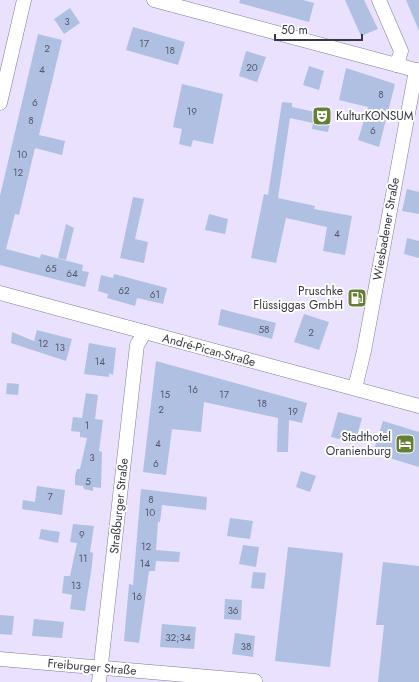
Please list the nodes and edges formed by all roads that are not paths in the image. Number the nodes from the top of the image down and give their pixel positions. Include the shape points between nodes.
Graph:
1 (24, 0) edge
2 (154, 0) edge
3 (379, 0) edge
4 (397, 65) junction
5 (417, 70) edge
6 (0, 103) edge
7 (0, 293) edge
8 (145, 332) junction
9 (355, 388) junction
10 (419, 406) edge
11 (0, 659) edge
12 (101, 668) junction
13 (255, 681) dead end
14 (99, 682) edge

1 - 6 street
2 - 4 street
3 - 4 street via 401,51
4 - 5 street
5 - 9 street, Wiesbadener Straße via 366,343
7 - 8 street, André-Pican-Straße
8 - 9 street, André-Pican-Straße
8 - 12 street, Straßburger Straße via 137,345
9 - 10 street, André-Pican-Straße
11 - 12 street, Freiburger Straße
12 - 13 street, Freiburger Straße
12 - 14 street, Straßburger Straße

